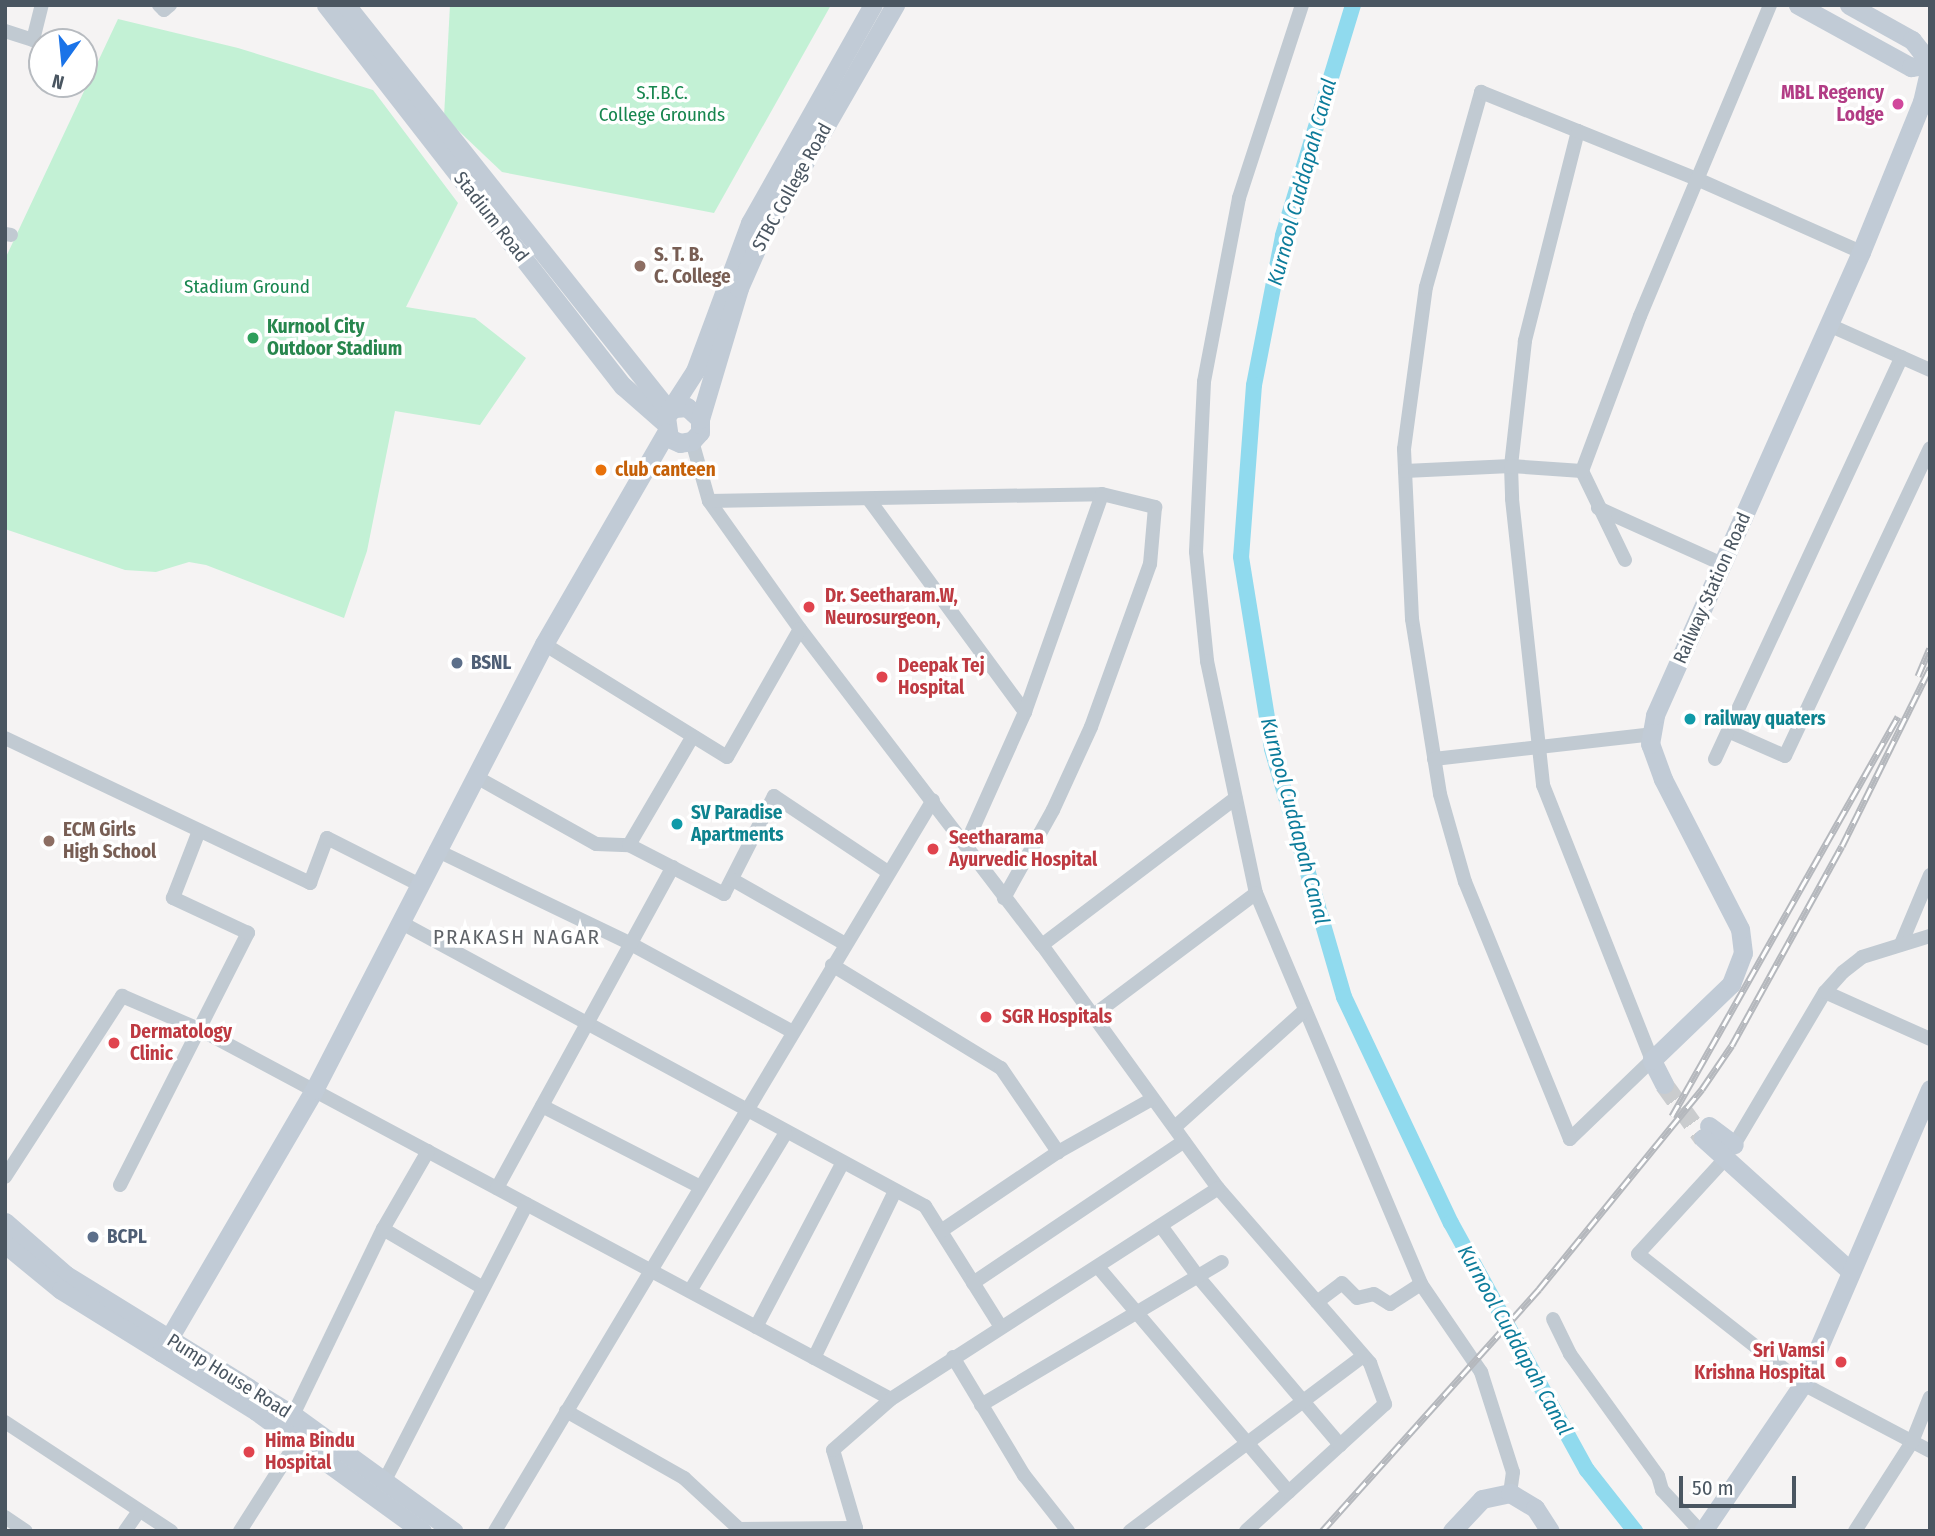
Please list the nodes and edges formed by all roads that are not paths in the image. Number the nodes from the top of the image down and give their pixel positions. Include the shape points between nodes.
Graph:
1 (42, 5) edge
2 (159, 5) edge
3 (170, 5) edge
4 (326, 5) edge
5 (346, 5) edge
6 (873, 5) edge
7 (895, 5) edge
8 (1302, 5) edge
9 (1770, 5) edge
10 (1798, 5) edge
11 (1849, 5) edge
12 (5, 31) edge
13 (1930, 64) edge
14 (1578, 131) junction
15 (1697, 179) junction
16 (1861, 252) junction
17 (1829, 325) junction
18 (1902, 357) junction
19 (1930, 370) edge
20 (669, 419) junction
21 (700, 419) junction
22 (692, 441) junction
23 (1930, 448) edge
24 (1511, 466) junction
25 (1405, 471) junction
26 (1582, 471) junction
27 (1102, 494) junction
28 (709, 501) junction
29 (870, 501) junction
30 (1598, 508) junction
31 (1625, 560) dead end
32 (1723, 564) junction
33 (800, 629) junction
34 (544, 644) junction
35 (1025, 712) junction
36 (1728, 731) junction
37 (1652, 734) junction
38 (693, 736) junction
39 (5, 738) edge
40 (1539, 748) junction
41 (1434, 759) junction
42 (1715, 759) dead end
43 (478, 778) junction
44 (1236, 798) junction
45 (933, 800) junction
46 (199, 831) junction
47 (966, 844) junction
48 (629, 845) junction
49 (436, 850) junction
50 (673, 867) junction
51 (888, 872) junction
52 (1930, 875) edge
53 (733, 880) junction
54 (418, 884) junction
55 (1256, 893) junction
56 (1004, 898) junction
57 (400, 922) junction
58 (1930, 936) edge
59 (631, 944) junction
60 (845, 944) junction
61 (1901, 944) junction
62 (1042, 945) junction
63 (832, 965) junction
64 (1825, 992) junction
65 (1305, 1010) junction
66 (1091, 1017) junction
67 (588, 1022) junction
68 (201, 1030) junction
69 (793, 1032) junction
70 (1930, 1039) edge
71 (1661, 1073) junction
72 (1930, 1089) edge
73 (314, 1090) junction
74 (1152, 1099) junction
75 (542, 1106) junction
76 (747, 1108) junction
77 (1175, 1127) junction
78 (1706, 1132) tunnel mouth
79 (785, 1133) junction
80 (1184, 1141) junction
81 (428, 1151) junction
82 (1058, 1152) junction
83 (1729, 1153) junction
84 (842, 1164) junction
85 (5, 1177) edge
86 (120, 1185) dead end
87 (700, 1187) junction
88 (497, 1188) junction
89 (1218, 1188) junction
90 (895, 1191) junction
91 (527, 1204) junction
92 (5, 1222) edge
93 (1161, 1226) junction
94 (383, 1229) junction
95 (941, 1231) junction
96 (5, 1244) edge
97 (1222, 1262) dead end
98 (1098, 1267) junction
99 (650, 1270) junction
100 (1849, 1270) junction
101 (1199, 1278) junction
102 (973, 1283) junction
103 (1421, 1284) junction
104 (483, 1288) junction
105 (690, 1291) junction
106 (1317, 1302) junction
107 (1140, 1312) junction
108 (1553, 1319) dead end
109 (756, 1326) junction
110 (1000, 1327) junction
111 (165, 1345) junction
112 (1363, 1356) junction
113 (953, 1357) junction
114 (814, 1358) junction
115 (1803, 1384) junction
116 (1930, 1398) edge
117 (891, 1399) junction
118 (1303, 1401) junction
119 (981, 1405) junction
120 (566, 1411) junction
121 (293, 1415) junction
122 (5, 1422) edge
123 (298, 1440) junction
124 (1248, 1442) junction
125 (1912, 1442) junction
126 (1340, 1445) junction
127 (1930, 1451) edge
128 (385, 1480) junction
129 (1289, 1492) junction
130 (1510, 1493) junction
131 (139, 1511) junction
132 (5, 1517) edge
133 (26, 1531) edge
134 (125, 1531) edge
135 (171, 1531) edge
136 (240, 1531) edge
137 (422, 1531) edge
138 (453, 1531) edge
139 (495, 1531) edge
140 (1068, 1531) edge
141 (1130, 1531) edge
142 (1246, 1531) edge
143 (1452, 1531) edge
144 (1550, 1531) edge
145 (1702, 1531) edge
146 (1855, 1531) edge

1 - 12 street via 33,40
2 - 3 street via 164,10
4 - 20 street, Stadium Road via 623,386
5 - 20 street, Stadium Road
6 - 20 street, STBC College Road via 750,223 695,371
7 - 21 street, STBC College Road via 761,238 738,288
8 - 44 street via 1239,198 1204,382 1196,552 1207,661
9 - 15 street
10 - 13 street via 1911,67
11 - 13 street via 1912,40
13 - 16 street, Railway Station Road via 1922,102
14 - 15 street
14 - 24 street via 1525,341
14 - 25 street via 1481,92 1426,287
15 - 16 street
15 - 26 street
16 - 17 street, Railway Station Road
17 - 18 street
17 - 32 street, Railway Station Road
18 - 19 street
18 - 36 street
20 - 21 street via 687,407
20 - 22 street via 680,443
20 - 34 street, STBC College Road
21 - 22 street via 700,432
22 - 28 street
23 - 36 street via 1785,756
24 - 25 street
24 - 26 street
24 - 40 street
25 - 41 street via 1412,618
26 - 30 street
27 - 29 street
27 - 35 street
27 - 56 street via 1155,507 1150,564 1091,727 1053,810
28 - 29 street
28 - 33 street
29 - 35 street
30 - 31 street
30 - 32 street
32 - 37 street, Railway Station Road via 1655,715
33 - 38 street via 727,757
33 - 45 street
34 - 38 street
34 - 43 street, STBC College Road
35 - 47 street
36 - 42 street
37 - 40 street
37 - 71 street, Railway Station Road via 1650,744 1662,779 1740,929 1743,953 1731,984
38 - 48 street
39 - 46 street
40 - 41 street
40 - 71 street via 1543,785
41 - 71 street via 1465,882 1570,1139
43 - 48 street via 596,844
43 - 49 street, STBC College Road
44 - 55 street
44 - 62 street
45 - 47 street
45 - 51 street
46 - 54 street via 310,883 327,838
46 - 68 street via 173,898 248,933
47 - 56 street
48 - 50 street
49 - 54 street, STBC College Road
49 - 59 street
50 - 53 street via 723,894
50 - 59 street
51 - 53 street via 774,796
51 - 60 street
52 - 61 street
53 - 60 street
54 - 57 street, STBC College Road
55 - 65 street
55 - 66 street
56 - 62 street
57 - 67 street
57 - 73 street, STBC College Road
58 - 61 street
59 - 67 street
59 - 69 street
60 - 63 street
61 - 64 street via 1862,957
62 - 66 street
63 - 69 street
63 - 82 street via 1001,1068
64 - 70 street
64 - 83 street
65 - 77 street
65 - 103 street
66 - 74 street
67 - 75 street
67 - 76 street
68 - 73 street
68 - 85 street via 122,996
68 - 86 street
69 - 76 street
72 - 100 street
73 - 81 street
73 - 111 street, STBC College Road
74 - 77 street
74 - 82 street
75 - 87 street
75 - 88 street
76 - 79 street
76 - 87 street
77 - 80 street
78 - 83 street
79 - 84 street
79 - 105 street
80 - 89 street
80 - 102 street
81 - 88 street
81 - 94 street
82 - 95 street
83 - 100 street
83 - 115 street via 1638,1254
84 - 90 street
84 - 109 street
87 - 99 street
88 - 91 street
89 - 93 street
89 - 106 street
90 - 95 street via 925,1206
90 - 114 street
91 - 99 street
91 - 104 street
92 - 111 street, Pump House Road via 66,1275
93 - 98 street
93 - 101 street
94 - 104 street
94 - 121 street
95 - 102 street
96 - 111 street via 61,1290
97 - 101 street
98 - 107 street
98 - 110 street
99 - 105 street
99 - 120 street
100 - 115 street
101 - 107 street
101 - 118 street
102 - 110 street
103 - 106 street via 1390,1304 1374,1294 1357,1298 1342,1283
103 - 130 street via 1481,1371 1513,1472
104 - 128 street
105 - 109 street
106 - 112 street
107 - 119 street
107 - 124 street
108 - 145 street via 1629,1443 1658,1476 1662,1490
109 - 114 street
110 - 113 street
111 - 121 street, Pump House Road
111 - 123 street
112 - 118 street
112 - 126 street via 1385,1404
113 - 117 street
113 - 119 street
114 - 117 street
115 - 125 street
115 - 145 street
116 - 125 street
117 - 120 street via 833,1450 856,1528 739,1529 684,1478
118 - 124 street
118 - 126 street
119 - 140 street via 1024,1475
120 - 139 street
121 - 123 street
121 - 128 street, Pump House Road
122 - 131 street
123 - 136 street
123 - 137 street
124 - 129 street
124 - 141 street
125 - 127 street
125 - 146 street
126 - 129 street
128 - 138 street, Pump House Road
129 - 142 street
130 - 143 street via 1482,1499
130 - 144 street via 1535,1508
131 - 134 street
131 - 135 street
132 - 133 street

